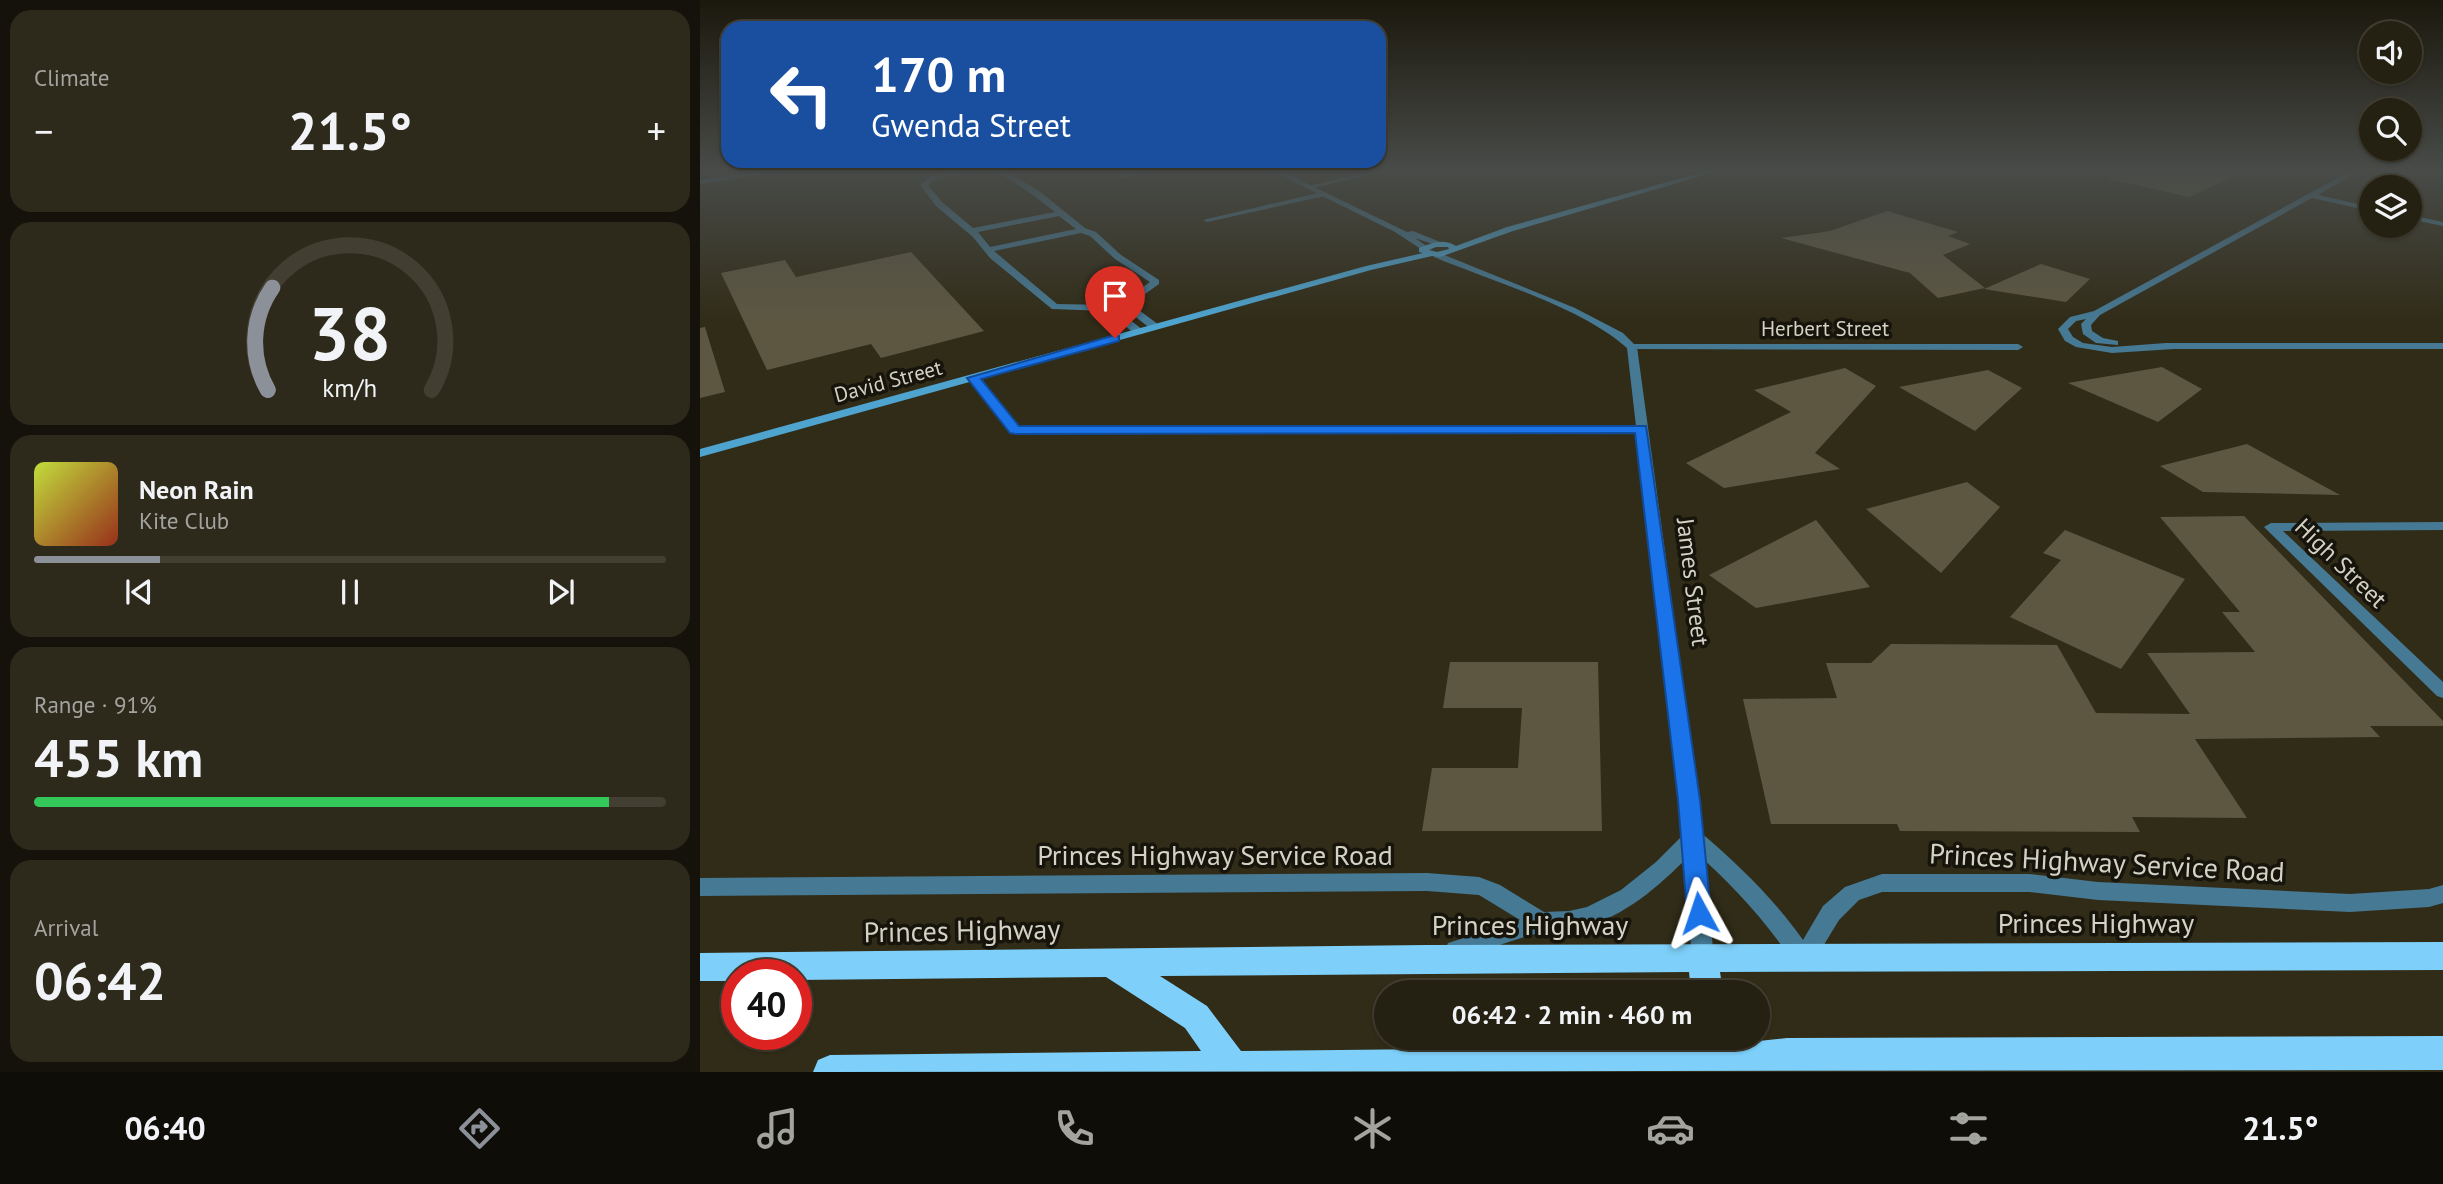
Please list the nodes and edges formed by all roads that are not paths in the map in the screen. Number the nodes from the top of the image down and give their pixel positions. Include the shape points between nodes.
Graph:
1 (958, 220) edge
2 (1026, 220) edge
3 (1070, 220) edge
4 (1377, 220) edge
5 (1542, 220) edge
6 (2267, 220) edge
7 (2424, 220) edge
8 (2443, 224) edge
9 (1510, 229) junction
10 (1082, 230) junction
11 (1398, 230) junction
12 (971, 231) junction
13 (1442, 244) junction
14 (1454, 249) junction
15 (989, 250) junction
16 (1429, 251) junction
17 (1483, 271) junction
18 (1125, 303) junction
19 (1110, 308) junction
20 (2098, 313) junction
21 (1155, 327) junction
22 (1139, 332) junction
23 (2100, 341) junction
24 (2081, 346) junction
25 (2174, 346) junction
26 (2443, 346) edge
27 (1632, 347) junction
28 (2018, 347) dead end
29 (973, 378) junction
30 (1642, 429) junction
31 (700, 453) edge
32 (2443, 526) edge
33 (2443, 692) edge
34 (1693, 838) junction
35 (700, 887) edge
36 (2443, 894) edge
37 (1545, 922) junction
38 (2443, 956) edge
39 (1428, 959) junction
40 (1703, 959) junction
41 (1802, 959) junction
42 (1110, 963) junction
43 (700, 967) edge
44 (1706, 980) edge
45 (1715, 1050) edge
46 (2443, 1053) edge
47 (1320, 1069) edge
48 (1105, 1070) edge
49 (1235, 1070) edge
50 (1044, 1071) edge
51 (830, 1072) edge

1 - 12 street
2 - 12 street
3 - 10 street
4 - 11 street
5 - 9 main road
6 - 20 street
7 - 8 street
9 - 13 main road
9 - 14 main road
10 - 15 street
10 - 18 street via 1156,281
11 - 13 street
11 - 16 street
12 - 15 street
13 - 14 main road
13 - 16 main road
14 - 16 main road
14 - 17 street
15 - 19 street via 1055,307
16 - 17 street
16 - 21 main road, David Street
17 - 27 street via 1625,338
18 - 19 street
18 - 21 street
19 - 22 street
20 - 23 street via 2086,330
20 - 24 street via 2073,319 2063,329 2069,340
21 - 22 main road, David Street
22 - 29 main road, David Street
23 - 24 street
23 - 25 street
24 - 25 street via 2106,350
25 - 26 street
27 - 28 street, Herbert Street
27 - 30 street, James Street
29 - 30 street via 1015,430
29 - 31 main road, David Street
30 - 34 street, James Street
32 - 33 street, High Street via 2271,527
34 - 37 street via 1634,893 1589,915
34 - 40 street, James Street
34 - 41 street via 1728,866 1778,920
35 - 37 street, Princes Highway Service Road via 1427,882 1484,887
36 - 41 street, Princes Highway Service Road via 2350,902 2098,891 2029,883 1882,883 1852,893 1831,913
37 - 39 street
38 - 41 highway, Princes Highway
39 - 40 highway, Princes Highway
39 - 42 highway, Princes Highway
40 - 41 highway, Princes Highway
40 - 44 highway, James Street
42 - 43 highway, Princes Highway
42 - 49 highway via 1196,1017
45 - 46 highway via 1787,1055
45 - 47 highway
47 - 49 highway
48 - 49 highway
48 - 50 highway
50 - 51 highway

